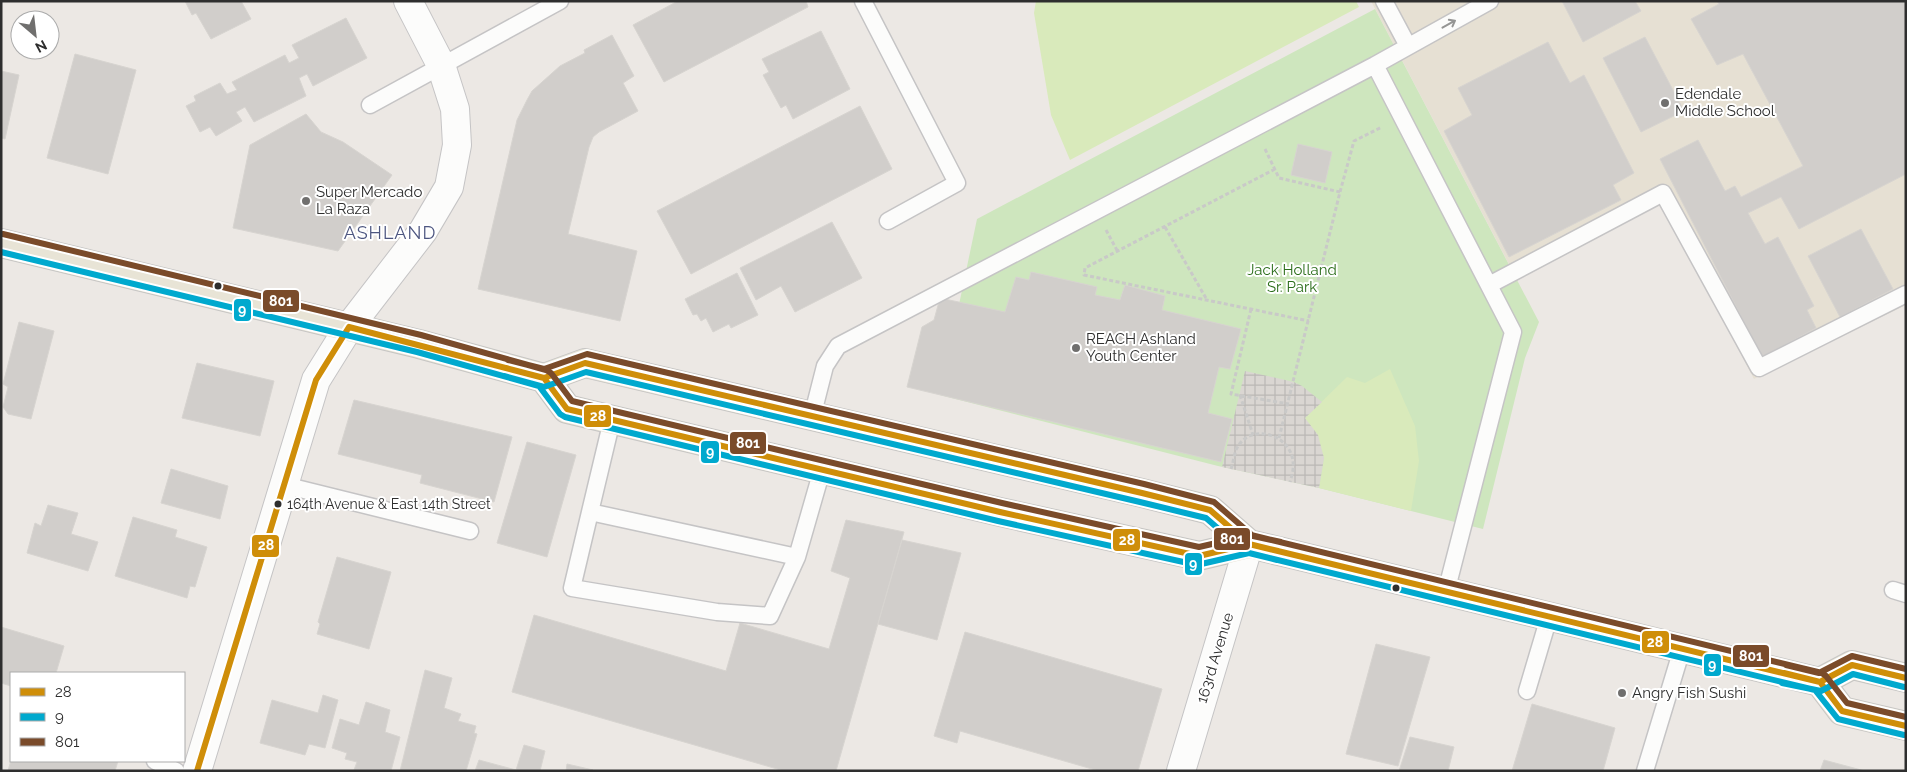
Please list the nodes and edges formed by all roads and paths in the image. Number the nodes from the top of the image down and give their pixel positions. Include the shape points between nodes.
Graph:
1 (408, 1) edge
2 (560, 1) edge
3 (863, 1) edge
4 (1384, 1) edge
5 (1490, 1) edge
6 (1408, 46) junction
7 (441, 65) junction
8 (1375, 65) junction
9 (370, 105) dead end
10 (1402, 116) junction
11 (1254, 128) junction
12 (1275, 169) junction
13 (1340, 192) junction
14 (888, 221) dead end
15 (1165, 227) junction
16 (1, 243) edge
17 (1489, 285) junction
18 (1906, 294) edge
19 (1207, 300) junction
20 (1250, 309) junction
21 (1309, 321) junction
22 (349, 327) junction
23 (544, 378) junction
24 (1240, 395) junction
25 (1289, 404) junction
26 (812, 417) junction
27 (612, 420) junction
28 (1253, 435) junction
29 (1280, 438) junction
30 (1232, 469) dead end
31 (822, 470) junction
32 (1290, 482) dead end
33 (284, 485) junction
34 (590, 512) junction
35 (470, 532) dead end
36 (1249, 544) junction
37 (797, 557) junction
38 (1446, 592) junction
39 (1549, 617) junction
40 (1682, 649) junction
41 (1906, 678) edge
42 (1820, 682) junction
43 (1527, 691) dead end
44 (1906, 726) edge
45 (156, 762) edge
46 (176, 771) edge
47 (197, 771) edge
48 (1181, 771) edge
49 (1645, 771) edge

1 - 7 street
2 - 7 lane
3 - 14 lane via 957,183
4 - 6 lane
6 -> 5 lane
6 - 8 lane
7 - 9 lane
7 - 22 street via 455,109 457,145 450,187 423,232
8 - 10 lane
8 - 11 lane
10 - 13 path via 1354,141
10 - 17 lane
11 - 12 path
11 - 26 lane via 838,346 825,366
12 - 13 path via 1279,178
12 - 15 path
13 - 21 path
15 - 19 path
15 - 19 path via 1085,268 1084,274
16 - 22 main road
17 - 18 lane via 1663,193 1759,368
17 - 38 lane via 1513,332
19 - 20 path
20 - 21 path
20 - 24 path via 1231,394
21 - 25 path
22 - 23 main road
22 - 33 street via 316,380
23 - 26 main road via 585,363
23 - 27 main road via 567,408
24 - 25 path
24 - 28 path
25 - 29 path
26 - 36 main road via 1210,510
27 - 31 main road
27 - 34 lane
28 - 29 path via 1271,434
28 - 30 path via 1236,450
29 - 32 path via 1293,456
31 - 36 main road via 1199,556
31 - 37 lane
33 - 35 lane
33 - 47 street
34 - 37 lane
34 - 37 lane via 572,588 717,612 770,616
36 - 38 main road
36 - 48 street, 163rd Avenue
38 - 39 main road
39 - 40 main road
39 - 43 lane
40 - 42 main road
40 - 49 lane
41 - 42 main road via 1852,666
42 - 44 main road via 1842,711
45 - 46 lane

